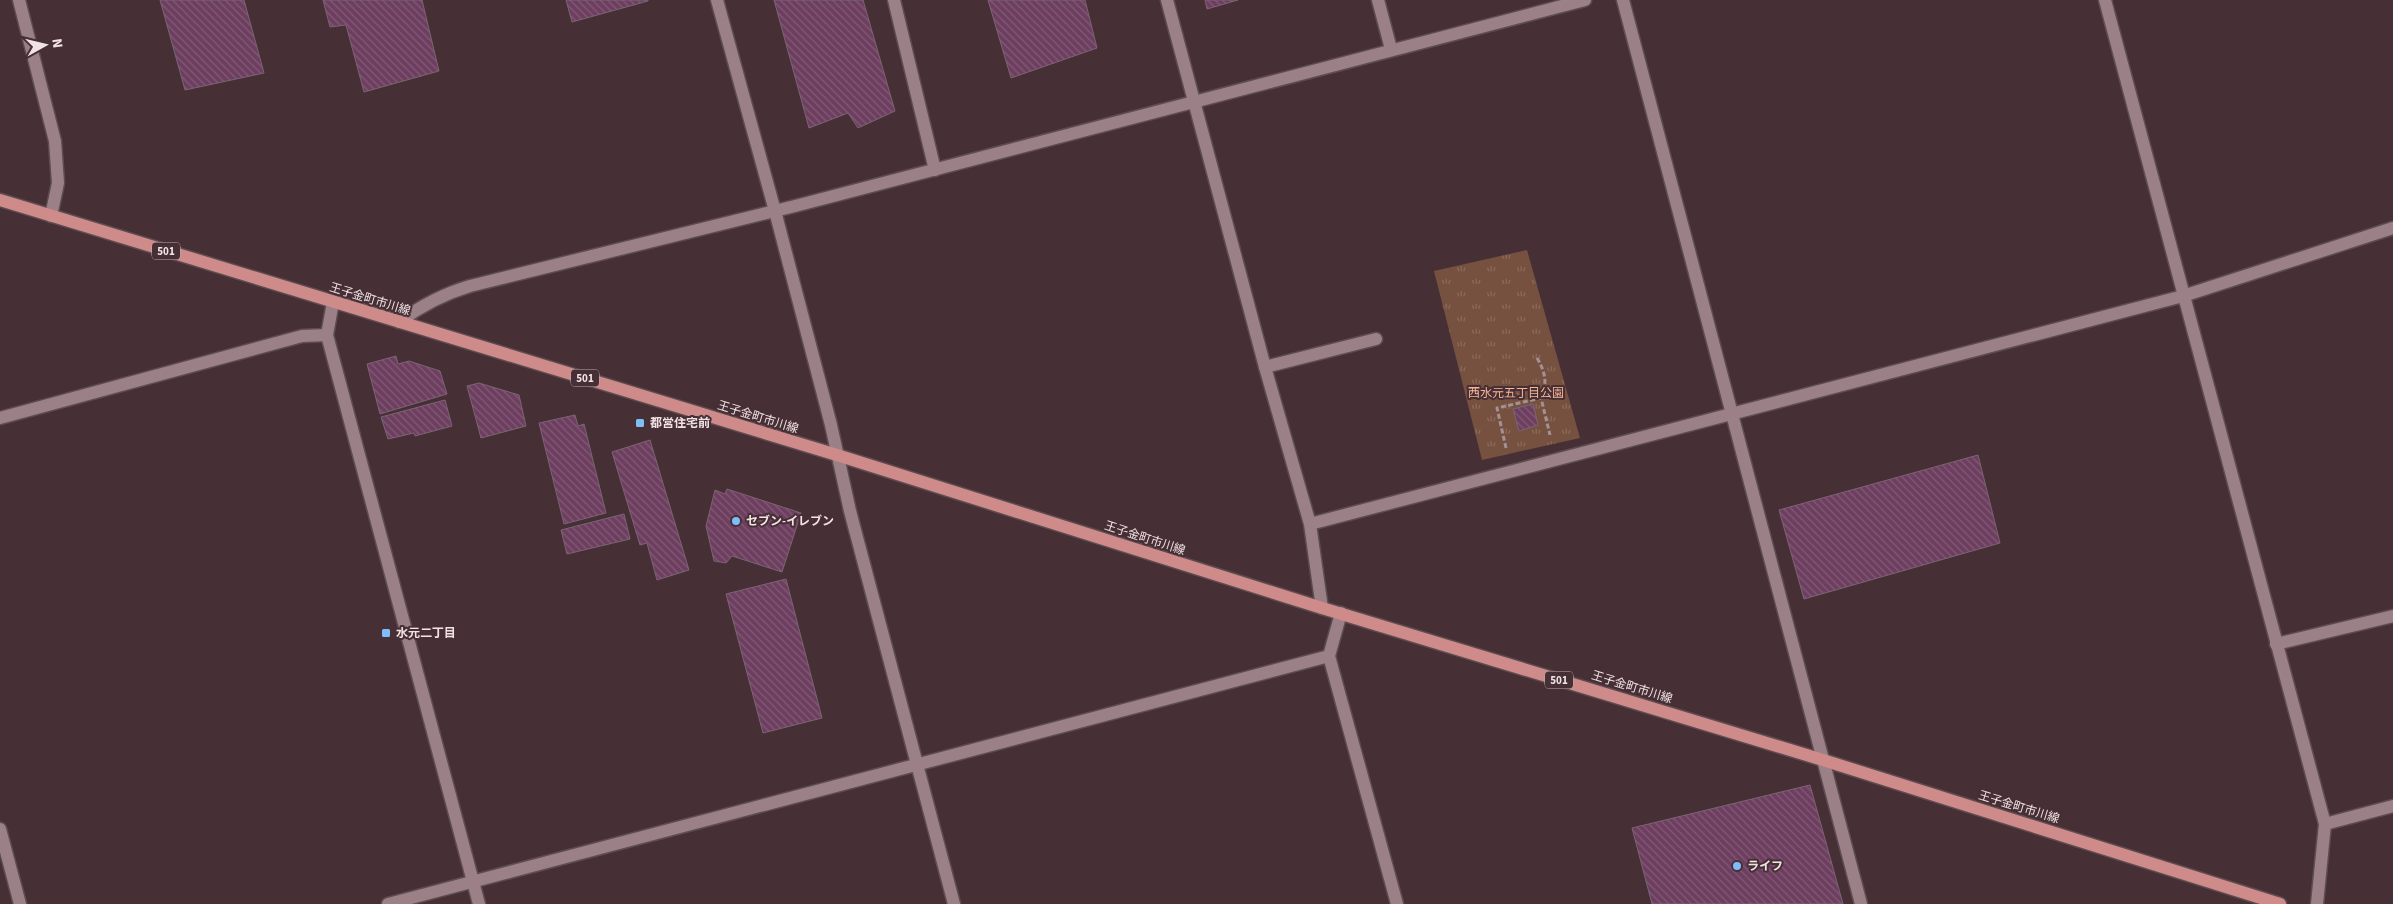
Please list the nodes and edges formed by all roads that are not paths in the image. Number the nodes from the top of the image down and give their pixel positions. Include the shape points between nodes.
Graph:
1 (19, 0) edge
2 (717, 0) edge
3 (894, 0) edge
4 (1167, 0) edge
5 (1378, 0) edge
6 (1585, 0) edge
7 (1624, 0) edge
8 (2105, 0) edge
9 (1391, 49) junction
10 (1194, 102) junction
11 (935, 170) junction
12 (0, 200) edge
13 (775, 211) junction
14 (51, 216) junction
15 (2393, 228) edge
16 (2183, 296) junction
17 (333, 302) junction
18 (399, 322) junction
19 (327, 335) junction
20 (1376, 339) dead end
21 (1265, 367) junction
22 (1733, 412) junction
23 (0, 418) edge
24 (838, 455) junction
25 (1310, 524) junction
26 (1322, 608) junction
27 (1341, 613) junction
28 (2393, 616) edge
29 (2276, 644) junction
30 (1329, 656) junction
31 (1823, 760) junction
32 (917, 766) junction
33 (2393, 806) edge
34 (2325, 824) junction
35 (0, 830) edge
36 (474, 882) junction
37 (20, 904) edge
38 (388, 904) edge
39 (479, 904) edge
40 (954, 904) edge
41 (1397, 904) edge
42 (1861, 904) edge
43 (2280, 904) edge
44 (2317, 904) edge

1 - 14 street via 55,141 58,184
2 - 13 street
3 - 11 street
4 - 10 street
5 - 9 street
6 - 9 street
7 - 22 street
8 - 16 street
9 - 10 street
10 - 11 street
10 - 21 street
11 - 13 street
12 - 14 main road, 王子金町市川線 / 501
13 - 18 street via 470,286 436,298
13 - 24 street
14 - 17 main road, 王子金町市川線 / 501
15 - 16 street
16 - 22 street
16 - 29 street
17 - 18 main road, 王子金町市川線 / 501
17 - 19 street
18 - 24 main road, 王子金町市川線 / 501
19 - 23 street via 302,336
19 - 36 street
20 - 21 street
21 - 25 street
22 - 25 street
22 - 31 street
24 - 26 main road, 王子金町市川線 / 501
24 - 32 street
25 - 26 street
26 - 27 main road, 王子金町市川線 / 501
27 - 30 street
27 - 31 main road, 王子金町市川線 / 501
28 - 29 street
29 - 34 street
30 - 32 street
30 - 41 street
31 - 42 street
31 - 43 main road, 王子金町市川線 / 501
32 - 36 street
32 - 40 street
33 - 34 street
34 - 44 street
35 - 37 street
36 - 38 street
36 - 39 street

